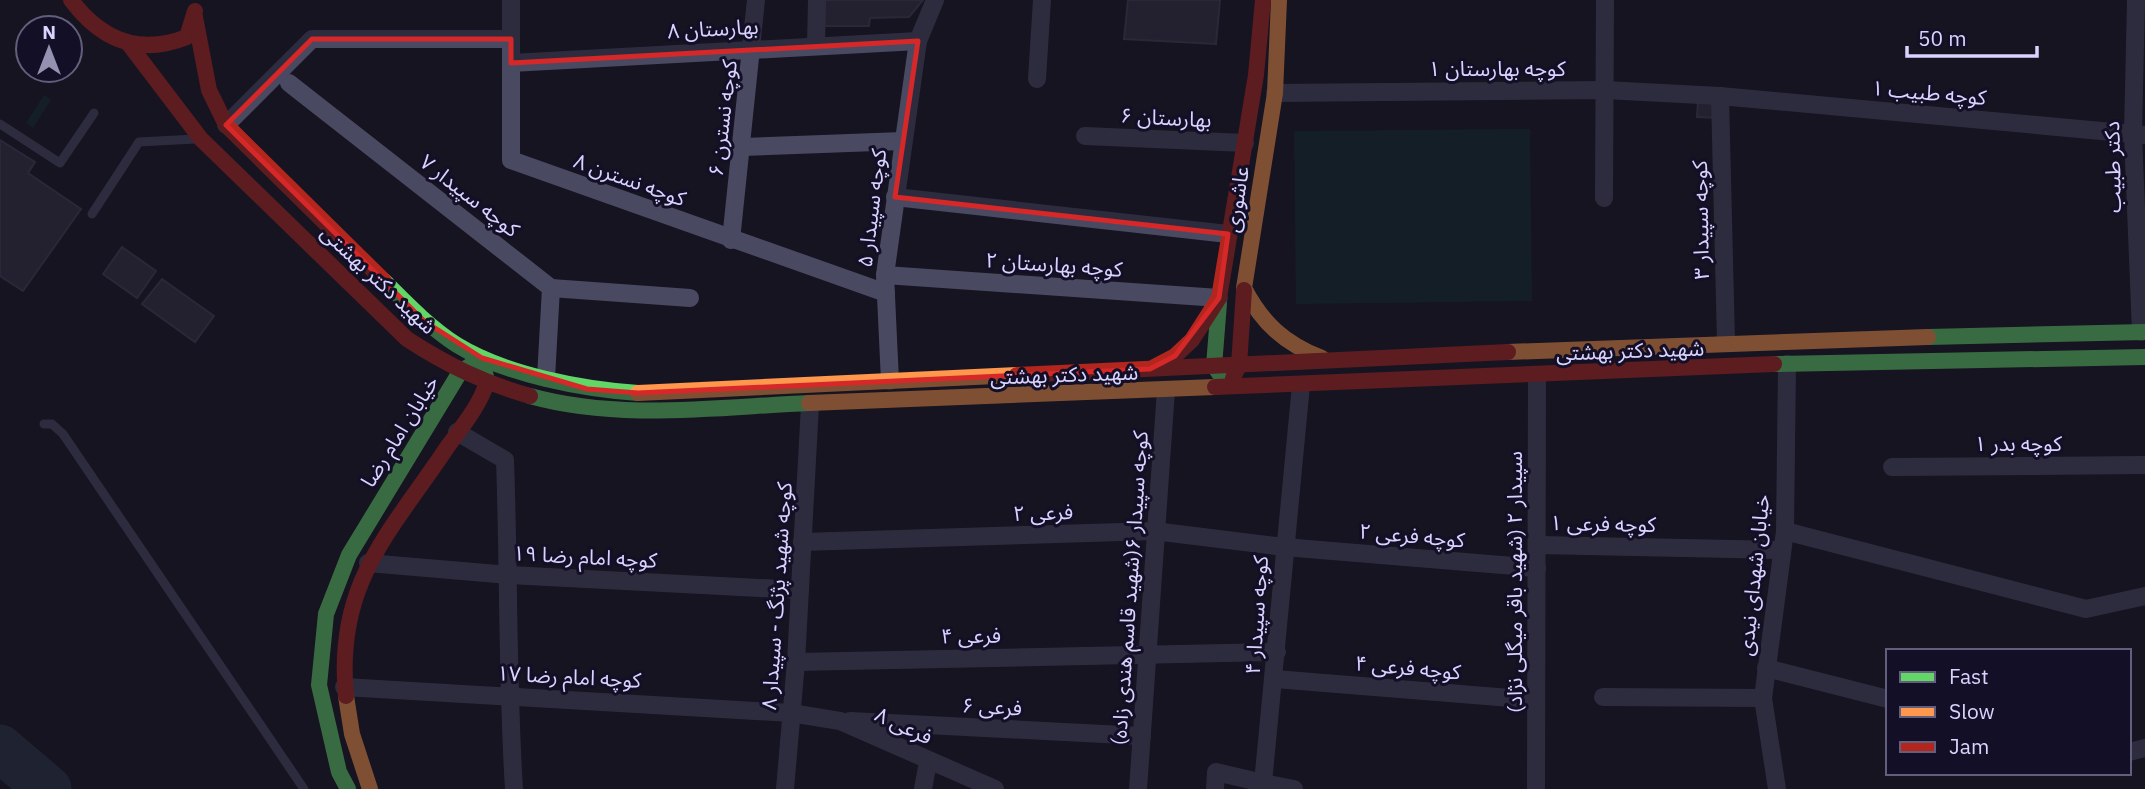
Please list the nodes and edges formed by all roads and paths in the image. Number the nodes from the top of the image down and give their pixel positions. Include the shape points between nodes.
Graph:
1 (71, 0) edge
2 (511, 0) edge
3 (756, 0) edge
4 (817, 0) edge
5 (935, 0) edge
6 (1042, 0) edge
7 (1263, 0) edge
8 (1279, 0) edge
9 (1605, 0) edge
10 (2136, 0) edge
11 (194, 8) edge
12 (511, 39) junction
13 (918, 41) junction
14 (128, 43) junction
15 (817, 45) junction
16 (753, 48) junction
17 (511, 63) junction
18 (1037, 79) dead end
19 (289, 83) dead end
20 (1605, 90) junction
21 (1275, 93) junction
22 (1720, 96) junction
23 (94, 113) dead end
24 (0, 124) edge
25 (226, 125) junction
26 (2139, 134) edge
27 (1085, 136) dead end
28 (201, 139) junction
29 (903, 141) junction
30 (1245, 144) junction
31 (742, 147) junction
32 (895, 197) junction
33 (1604, 198) dead end
34 (92, 214) dead end
35 (1228, 234) junction
36 (731, 240) junction
37 (1222, 267) junction
38 (1245, 270) junction
39 (885, 275) junction
40 (551, 288) junction
41 (1244, 288) junction
42 (886, 293) junction
43 (690, 298) dead end
44 (1219, 299) junction
45 (2143, 332) edge
46 (1726, 342) junction
47 (2145, 356) edge
48 (482, 358) junction
49 (1330, 360) junction
50 (1787, 364) junction
51 (1240, 365) junction
52 (1214, 366) junction
53 (1150, 369) junction
54 (460, 372) junction
55 (1537, 374) junction
56 (546, 378) junction
57 (890, 382) junction
58 (487, 384) junction
59 (1301, 385) junction
60 (1228, 388) junction
61 (1166, 390) junction
62 (810, 405) junction
63 (44, 424) dead end
64 (457, 432) junction
65 (2145, 465) edge
66 (1892, 467) dead end
67 (377, 505) junction
68 (400, 518) junction
69 (1154, 531) junction
70 (1784, 531) junction
71 (802, 542) junction
72 (1538, 545) junction
73 (1284, 547) junction
74 (1782, 550) junction
75 (368, 563) junction
76 (1537, 568) junction
77 (509, 575) junction
78 (800, 590) junction
79 (2145, 596) edge
80 (1277, 652) junction
81 (1147, 654) junction
82 (796, 662) junction
83 (1766, 668) junction
84 (1275, 678) junction
85 (344, 687) junction
86 (508, 695) junction
87 (1603, 697) dead end
88 (1763, 698) junction
89 (1886, 698) edge
90 (1536, 700) junction
91 (791, 713) junction
92 (840, 721) junction
93 (1142, 736) junction
94 (928, 762) junction
95 (1263, 783) junction
96 (304, 789) edge
97 (348, 789) edge
98 (370, 789) edge
99 (514, 789) edge
100 (785, 789) edge
101 (923, 789) edge
102 (995, 789) edge
103 (1138, 789) edge
104 (1215, 789) edge
105 (1294, 789) edge
106 (1536, 789) edge
107 (1777, 789) edge

1 - 14 main road via 88,22
2 - 12 street, کوچه نسترن ۸
3 - 16 street, کوچه نسترن ۶
4 - 15 street
5 - 13 street, کوچه سپیدار ۵
6 - 18 street
7 - 30 main road, عاشوری
8 - 21 main road, عاشوری
9 - 20 street
10 - 26 street, دکتر طبیب
11 - 14 main road via 187,37 168,47
11 - 25 main road, شهید دکتر بهشتی via 209,90
12 - 17 street, کوچه نسترن ۸
12 - 25 street via 312,39
13 - 15 street, بهارستان ۸
13 - 29 street, کوچه سپیدار ۵
14 - 28 main road, شهید دکتر بهشتی
15 - 16 street, بهارستان ۸
16 - 17 street, بهارستان ۸
16 - 31 street, کوچه نسترن ۶
17 - 36 street, کوچه نسترن ۸ via 511,160
19 - 40 street, کوچه سپیدار ۷
20 - 21 street, کوچه بهارستان ۱
20 - 22 street, کوچه بهارستان ۱
20 - 33 street
21 - 38 main road, عاشوری
22 - 26 street, کوچه طبیب ۱
22 - 46 street, کوچه سپیدار ۳
23 - 24 lane via 60,163
25 - 48 main road, شهید دکتر بهشتی via 424,321
26 - 45 street, دکتر طبیب
27 - 30 street, بهارستان ۶
28 - 34 lane via 139,142
28 - 54 main road, شهید دکتر بهشتی via 407,338
29 - 31 street
29 - 32 street, کوچه سپیدار ۵
30 - 35 main road, عاشوری
31 - 36 street, کوچه نسترن ۶
32 - 35 street
32 - 39 street, کوچه سپیدار ۵
35 - 37 main road, عاشوری
36 - 42 street, کوچه نسترن ۸
37 - 38 main road
37 - 44 main road, عاشوری
38 - 41 main road, عاشوری
39 - 42 street, کوچه سپیدار ۵
39 - 44 street, کوچه بهارستان ۲
40 - 43 street
40 - 56 street
41 - 49 main road via 1273,332 1298,350
41 - 51 main road, عاشوری
42 - 57 street, کوچه سپیدار ۵
44 - 52 main road
44 - 53 main road, عاشوری via 1192,340 1175,356
45 - 46 main road, شهید دکتر بهشتی
46 - 49 main road, شهید دکتر بهشتی
47 - 50 main road, شهید دکتر بهشتی
48 - 54 main road, خیابان امام رضا
48 - 56 main road, شهید دکتر بهشتی
48 - 58 main road
49 - 51 main road, شهید دکتر بهشتی
50 - 55 main road, شهید دکتر بهشتی
50 - 70 street, خیابان شهدای نیدی
51 - 52 main road, شهید دکتر بهشتی
51 - 60 main road
52 - 53 main road, شهید دکتر بهشتی
52 - 60 main road
53 - 57 main road, شهید دکتر بهشتی
54 - 58 main road, شهید دکتر بهشتی
54 - 67 main road, خیابان امام رضا
55 - 59 main road, شهید دکتر بهشتی
55 - 72 street, سپیدار ۲ (شهید باقر میگلی نژاد)
56 - 57 main road, شهید دکتر بهشتی via 587,389 638,393
58 - 62 main road, شهید دکتر بهشتی via 570,407 615,411
58 - 64 main road
59 - 60 main road, شهید دکتر بهشتی
59 - 73 street, کوچه سپیدار ۴
60 - 61 main road, شهید دکتر بهشتی
61 - 62 main road, شهید دکتر بهشتی
61 - 69 street, کوچه سپیدار ۶(شهید قاسم هندی زاده)
62 - 71 street, کوچه شهید پژنگ - سپیدار ۸
63 - 96 lane via 52,424 63,435
64 - 68 main road
64 - 77 street via 505,460
65 - 66 street, کوچه بدر ۱
67 - 68 main road
67 - 97 main road, خیابان امام رضا via 338,580 321,648 319,685 339,772
68 - 75 main road
69 - 71 street, فرعی ۲
69 - 73 street, فرعی ۲
69 - 81 street, کوچه سپیدار ۶(شهید قاسم هندی زاده)
70 - 74 street, خیابان شهدای نیدی
70 - 79 street via 2086,609
71 - 78 street, کوچه شهید پژنگ - سپیدار ۸
72 - 74 street, کوچه فرعی ۱
72 - 76 street, سپیدار ۲ (شهید باقر میگلی نژاد)
73 - 76 street, کوچه فرعی ۲
73 - 80 street, کوچه سپیدار ۴
74 - 83 street, خیابان شهدای نیدی
75 - 77 street, کوچه امام رضا ۱۹
75 - 85 main road via 348,618
76 - 90 street, سپیدار ۲ (شهید باقر میگلی نژاد)
77 - 78 street, کوچه امام رضا ۱۹
77 - 86 street
78 - 82 street, کوچه شهید پژنگ - سپیدار ۸
80 - 81 street
80 - 84 street, کوچه سپیدار ۴
81 - 82 street, فرعی ۴
81 - 93 street, کوچه سپیدار ۶(شهید قاسم هندی زاده)
82 - 91 street, کوچه شهید پژنگ - سپیدار ۸
83 - 88 street, خیابان شهدای نیدی
83 - 89 street
84 - 90 street, کوچه فرعی ۴
84 - 95 street, کوچه سپیدار ۴
85 - 86 street, کوچه امام رضا ۱۷
85 - 98 main road via 350,731
86 - 91 street, کوچه امام رضا ۱۷
86 - 99 street
87 - 88 street
88 - 107 street, خیابان شهدای نیدی
90 - 106 street, سپیدار ۲ (شهید باقر میگلی نژاد)
91 - 92 street, فرعی ۸
91 - 100 street, کوچه شهید پژنگ - سپیدار ۸
92 - 93 street, فرعی ۶
92 - 94 street, فرعی ۸
93 - 103 street, کوچه سپیدار ۶(شهید قاسم هندی زاده)
94 - 101 street
94 - 102 street, فرعی ۸
95 - 104 street via 1216,772
95 - 105 street

